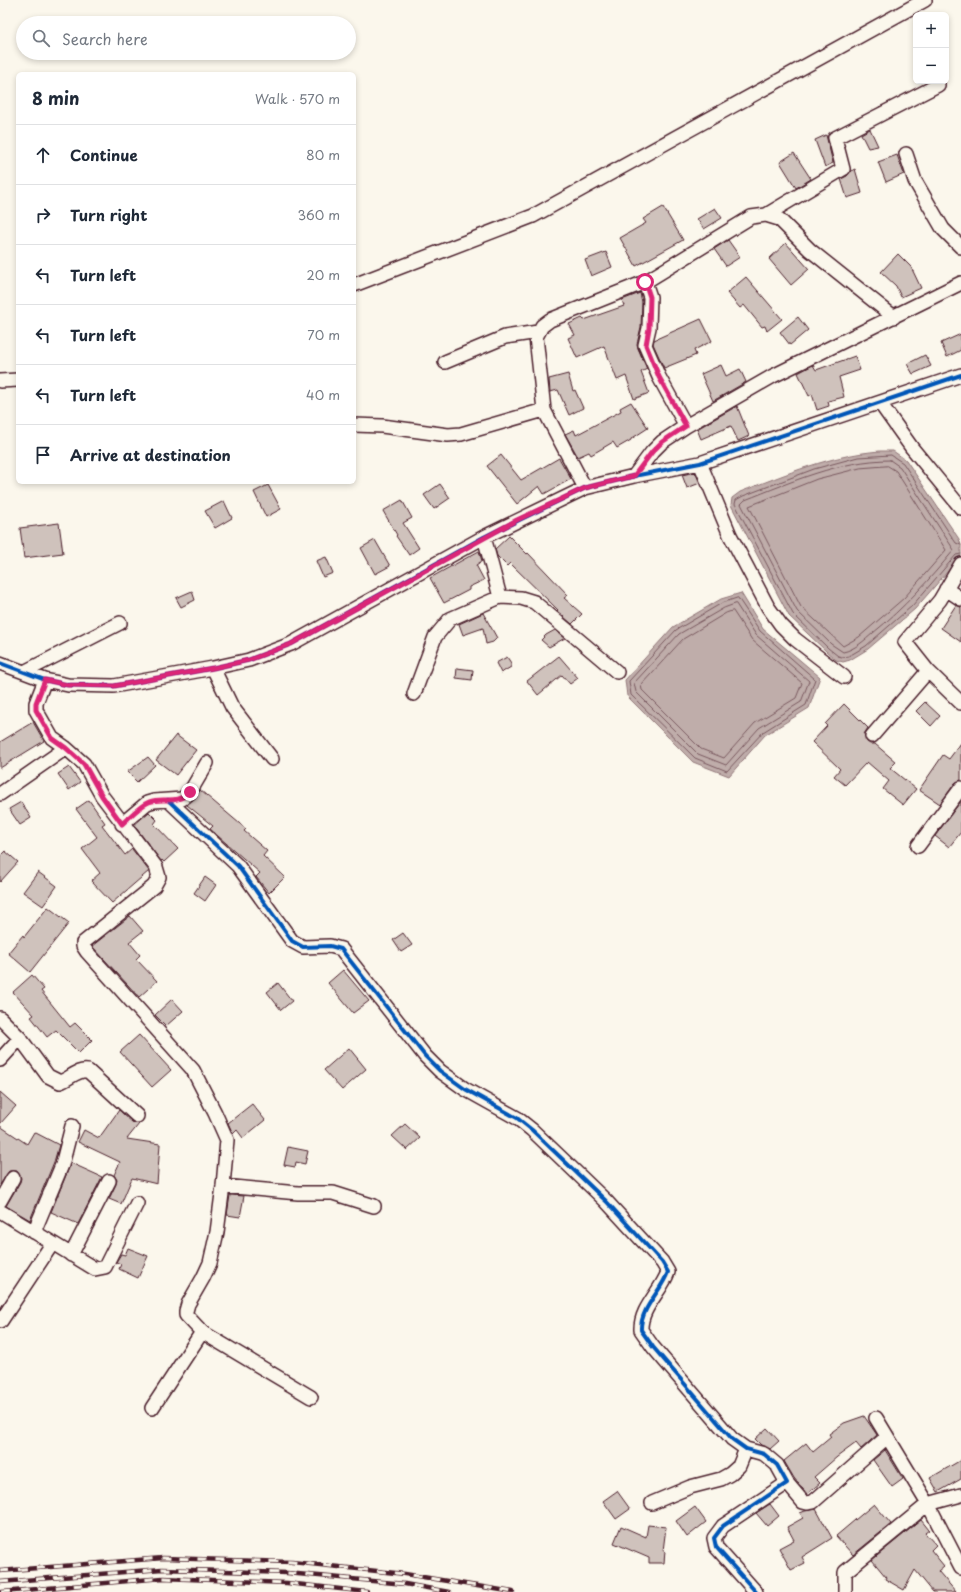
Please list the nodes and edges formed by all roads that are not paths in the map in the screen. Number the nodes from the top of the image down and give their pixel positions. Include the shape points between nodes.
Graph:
1 (925, 0) edge
2 (938, 85) dead end
3 (906, 154) dead end
4 (766, 215) junction
5 (961, 247) edge
6 (645, 282) junction
7 (961, 283) edge
8 (356, 285) edge
9 (894, 317) junction
10 (538, 332) junction
11 (445, 362) dead end
12 (961, 375) edge
13 (16, 380) edge
14 (0, 381) edge
15 (880, 403) junction
16 (544, 410) junction
17 (356, 425) edge
18 (686, 426) junction
19 (700, 463) junction
20 (634, 476) junction
21 (585, 488) junction
22 (961, 508) edge
23 (484, 537) junction
24 (961, 564) edge
25 (946, 589) junction
26 (500, 597) junction
27 (961, 599) edge
28 (120, 623) dead end
29 (0, 663) edge
30 (213, 668) junction
31 (26, 671) junction
32 (928, 671) junction
33 (617, 672) dead end
34 (844, 677) dead end
35 (45, 680) junction
36 (414, 694) dead end
37 (961, 703) edge
38 (872, 736) dead end
39 (66, 748) junction
40 (272, 759) dead end
41 (207, 763) dead end
42 (961, 788) edge
43 (0, 794) edge
44 (168, 800) junction
45 (122, 824) junction
46 (918, 846) dead end
47 (0, 1018) edge
48 (20, 1038) junction
49 (0, 1060) edge
50 (137, 1116) dead end
51 (72, 1126) dead end
52 (13, 1178) dead end
53 (109, 1181) dead end
54 (223, 1186) junction
55 (0, 1201) edge
56 (137, 1203) dead end
57 (374, 1206) dead end
58 (0, 1211) edge
59 (34, 1232) junction
60 (52, 1244) junction
61 (71, 1255) junction
62 (1, 1321) edge
63 (202, 1332) junction
64 (311, 1397) dead end
65 (152, 1408) dead end
66 (876, 1418) dead end
67 (887, 1437) junction
68 (746, 1449) junction
69 (787, 1483) junction
70 (961, 1495) edge
71 (652, 1503) dead end
72 (928, 1504) junction
73 (961, 1568) edge
74 (756, 1592) edge
75 (845, 1592) edge

1 - 8 street via 533,216
2 - 4 street via 835,138 843,169
3 - 5 street via 915,181 943,229
4 - 6 street via 752,217
4 - 9 street via 779,219 810,250
6 - 10 street via 550,320
6 - 18 street via 650,297 646,345 659,377
7 - 9 street
9 - 18 street via 773,376
10 - 11 street via 506,337
10 - 16 street via 536,337
12 - 15 street
13 - 14 street
15 - 19 street
15 - 22 street via 912,448
16 - 17 street via 461,434 448,435
16 - 21 street
18 - 20 street via 662,442
19 - 20 street
19 - 34 street via 734,541 768,607 795,639
20 - 21 street
21 - 23 street
23 - 26 street
23 - 30 street via 291,644 249,660
24 - 25 street
25 - 27 street
25 - 32 street via 905,642
26 - 33 street via 521,598 534,602
26 - 36 street via 450,619 435,637
28 - 31 street
29 - 31 street
30 - 35 street via 114,686 68,685
30 - 40 street via 232,707
31 - 35 street
32 - 37 street
32 - 38 street
35 - 39 street via 36,703 36,710 52,738
39 - 43 street
39 - 45 street via 84,764
41 - 44 street via 190,792 182,799
42 - 46 street
44 - 45 street via 147,803
44 - 68 street via 238,866 295,944 303,947 330,946 341,949 425,1056 465,1089 517,1118 532,1130 606,1201 662,1262 668,1272 643,1316 641,1330 732,1439
45 - 54 street via 156,867 159,879 154,886 83,943 83,946 193,1070 227,1140
47 - 48 street
48 - 49 street
48 - 50 street via 48,1076 55,1081 60,1082 78,1072 88,1071
51 - 59 street via 62,1165
52 - 55 street
53 - 61 street
54 - 57 street via 298,1193 333,1193
54 - 63 street via 210,1263 186,1310 186,1315
56 - 61 street via 105,1267 95,1269
58 - 59 street
59 - 60 street
60 - 61 street
60 - 62 street
63 - 64 street
63 - 65 street
66 - 67 street
67 - 69 street via 813,1502 803,1502
67 - 72 street
68 - 69 street via 764,1454 777,1465
68 - 71 street via 739,1466 730,1474
69 - 74 street via 723,1526 714,1538 716,1546
70 - 72 street
72 - 73 street
72 - 75 street via 845,1572

